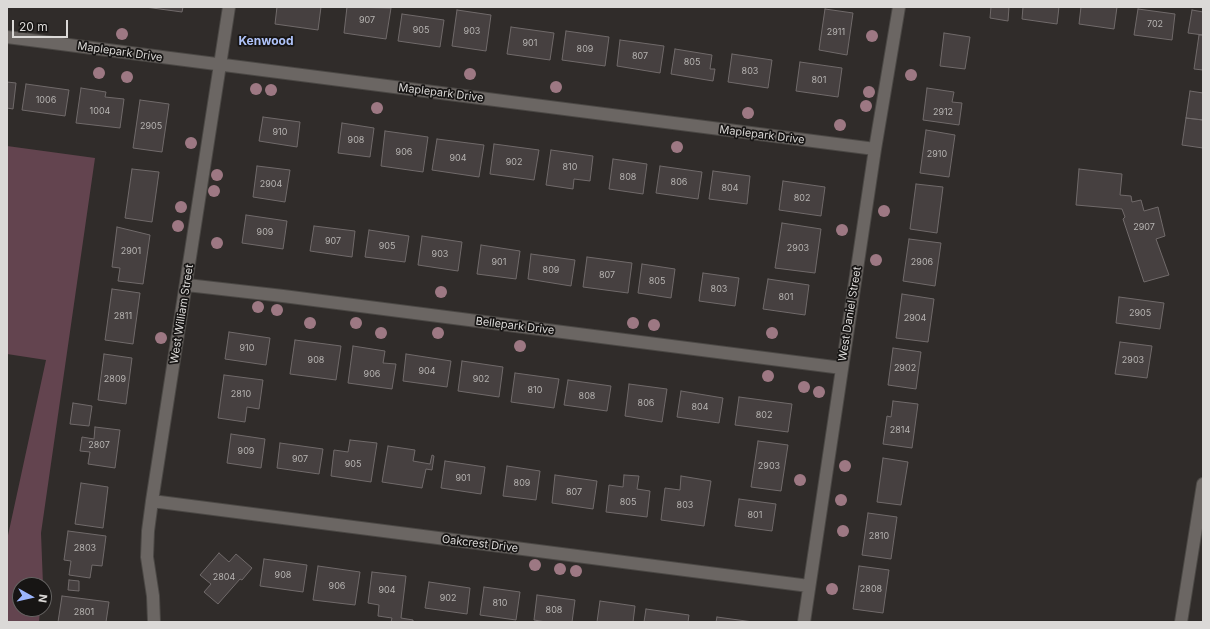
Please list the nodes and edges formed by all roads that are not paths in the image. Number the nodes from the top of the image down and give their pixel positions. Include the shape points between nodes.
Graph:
1 (229, 7) edge
2 (899, 7) edge
3 (7, 38) edge
4 (220, 66) junction
5 (875, 150) junction
6 (187, 285) junction
7 (842, 368) junction
8 (1203, 484) edge
9 (152, 501) junction
10 (809, 586) junction
11 (154, 622) edge
12 (804, 622) edge
13 (1182, 622) edge

1 - 4 street, West William Street
2 - 5 street, West Daniel Street
3 - 4 street, Maplepark Drive
4 - 5 street, Maplepark Drive
4 - 6 street, West William Street
5 - 7 street, West Daniel Street
6 - 7 street, Bellepark Drive
6 - 9 street, West William Street
7 - 10 street, West Daniel Street
8 - 13 street
9 - 10 street, Oakcrest Drive
9 - 11 street, West William Street via 147,557
10 - 12 street, West Daniel Street

